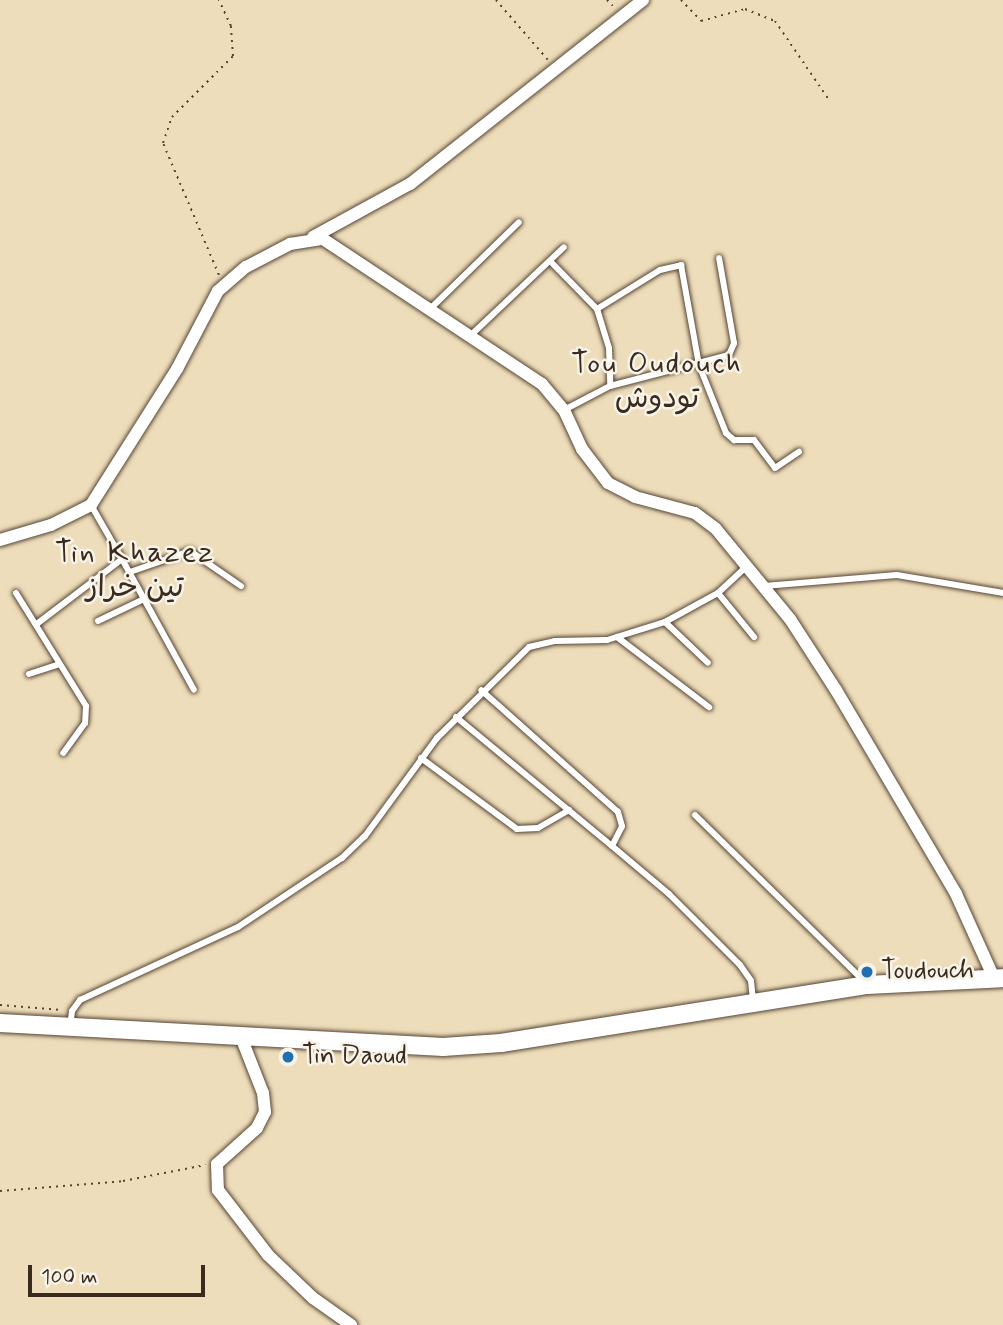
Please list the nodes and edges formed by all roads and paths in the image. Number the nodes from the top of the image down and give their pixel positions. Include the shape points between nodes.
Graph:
1 (219, 0) edge
2 (496, 0) edge
3 (643, 0) edge
4 (681, 0) edge
5 (555, 69) junction
6 (829, 100) dead end
7 (519, 222) dead end
8 (313, 237) junction
9 (564, 247) dead end
10 (719, 258) dead end
11 (550, 261) junction
12 (224, 285) junction
13 (430, 309) junction
14 (597, 309) junction
15 (470, 336) junction
16 (699, 365) junction
17 (610, 386) junction
18 (564, 410) junction
19 (799, 452) dead end
20 (91, 505) junction
21 (0, 540) edge
22 (122, 559) junction
23 (747, 566) junction
24 (130, 572) junction
25 (241, 586) dead end
26 (764, 586) junction
27 (16, 593) dead end
28 (718, 593) junction
29 (1003, 593) edge
30 (144, 599) junction
31 (98, 621) dead end
32 (665, 622) junction
33 (38, 624) junction
34 (617, 637) junction
35 (754, 637) dead end
36 (708, 663) dead end
37 (59, 664) junction
38 (29, 674) dead end
39 (194, 690) dead end
40 (481, 690) junction
41 (709, 708) dead end
42 (456, 717) junction
43 (63, 753) dead end
44 (421, 758) junction
45 (569, 810) junction
46 (695, 815) dead end
47 (612, 846) junction
48 (999, 978) edge
49 (867, 985) junction
50 (753, 1002) junction
51 (0, 1005) edge
52 (71, 1019) junction
53 (0, 1023) edge
54 (241, 1037) junction
55 (217, 1164) junction
56 (0, 1191) edge
57 (351, 1325) edge

1 - 12 path via 231,26 233,56 172,117 163,143
2 - 5 path
3 - 5 street
4 - 6 path via 701,21 745,9 775,21
5 - 8 street via 410,184
7 - 13 lane
8 - 12 street via 266,256
8 - 13 street via 343,249
9 - 11 lane
10 - 16 lane via 734,346 726,357
11 - 14 lane
11 - 15 lane
12 - 20 street
13 - 15 street
14 - 16 lane via 660,270 681,265
14 - 17 lane via 609,348
15 - 18 street via 542,384
16 - 17 lane
16 - 19 lane via 718,417 732,440 754,440 775,468
17 - 18 lane
18 - 23 street via 582,449 608,483 635,497 695,513 716,529
20 - 21 street via 51,526
20 - 22 lane
22 - 24 lane
22 - 33 lane
23 - 26 street
23 - 28 lane
24 - 25 lane via 190,551
24 - 30 lane
26 - 29 lane via 897,575
26 - 48 street via 836,690 929,846
27 - 33 lane
28 - 32 lane
28 - 35 lane
30 - 31 lane
30 - 39 lane
32 - 34 lane
32 - 36 lane
33 - 37 lane
34 - 40 lane via 538,643
34 - 41 lane
37 - 38 lane
37 - 43 lane via 88,713
40 - 42 lane
40 - 47 lane via 618,812 622,826
42 - 44 lane
42 - 45 lane
44 - 45 lane via 517,829 538,828
44 - 52 lane via 365,836 342,858 238,927 90,995
45 - 47 lane
46 - 49 lane
47 - 50 lane via 669,894 740,965 753,986
48 - 49 main road
49 - 50 main road
50 - 54 main road via 488,1044 361,1045
51 - 52 path
52 - 53 main road
52 - 54 main road
54 - 55 street via 263,1093 265,1112 257,1128
55 - 56 path via 123,1181
55 - 57 street via 218,1190 235,1218 313,1298

